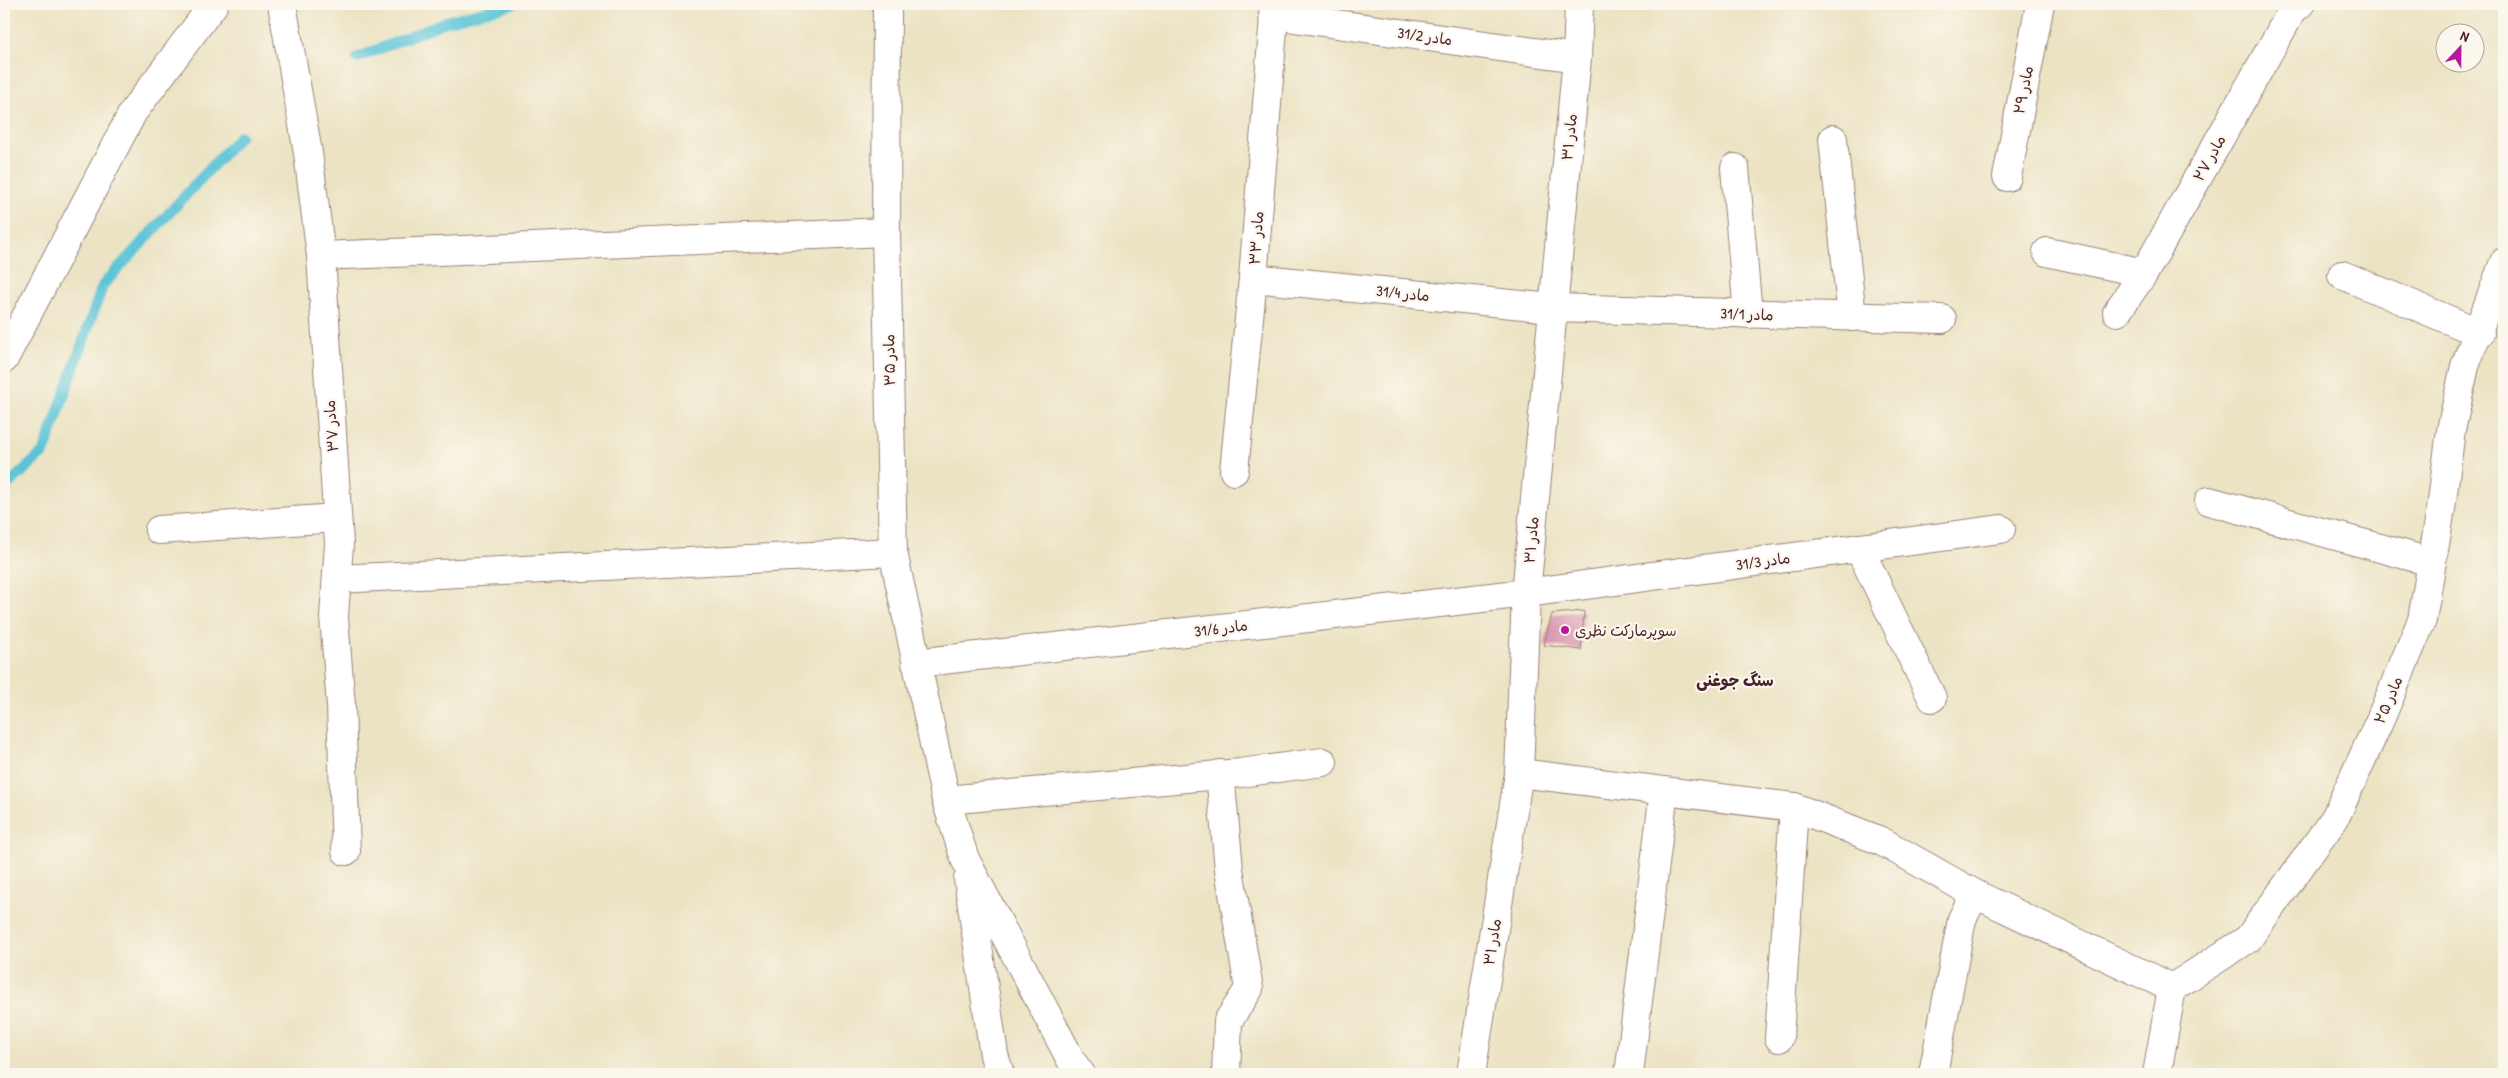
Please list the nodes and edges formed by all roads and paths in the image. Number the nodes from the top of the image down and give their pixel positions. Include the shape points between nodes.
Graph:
1 (214, 4) edge
2 (282, 4) edge
3 (887, 4) edge
4 (1579, 4) edge
5 (2040, 4) edge
6 (2300, 4) edge
7 (1274, 9) edge
8 (1577, 58) junction
9 (1833, 139) dead end
10 (1735, 168) dead end
11 (2007, 177) dead end
12 (886, 232) junction
13 (2047, 252) dead end
14 (321, 256) junction
15 (2504, 262) edge
16 (2144, 273) junction
17 (2342, 275) dead end
18 (1253, 278) junction
19 (1552, 308) junction
20 (2117, 312) dead end
21 (1748, 314) junction
22 (1852, 316) junction
23 (1942, 319) dead end
24 (2480, 333) junction
25 (4, 358) edge
26 (1234, 471) dead end
27 (2209, 501) dead end
28 (337, 518) junction
29 (2001, 529) dead end
30 (159, 530) dead end
31 (1858, 548) junction
32 (893, 552) junction
33 (2431, 562) junction
34 (337, 580) junction
35 (1526, 592) junction
36 (916, 663) junction
37 (1932, 698) dead end
38 (1323, 762) dead end
39 (1519, 773) junction
40 (1220, 774) junction
41 (1664, 791) junction
42 (946, 800) junction
43 (1794, 807) junction
44 (346, 851) dead end
45 (965, 859) junction
46 (1975, 894) junction
47 (2172, 988) junction
48 (1779, 1038) dead end
49 (1000, 1074) edge
50 (1081, 1074) edge
51 (1226, 1074) edge
52 (1471, 1074) edge
53 (1629, 1074) edge
54 (1933, 1074) edge
55 (2157, 1074) edge

1 - 25 street via 133,112
2 - 14 street, مادر ۳۷ via 308,153
3 - 12 street, مادر ۳۵
4 - 8 street, مادر ۳۱
5 - 11 street, مادر ۲۹
6 - 16 street, مادر ۲۷ via 2292,10
7 - 8 street, مادر 31/2
7 - 18 street, مادر ۳۳
8 - 19 street, مادر ۳۱
9 - 22 street
10 - 21 street
12 - 14 street
12 - 32 street, مادر ۳۵
13 - 16 street
14 - 28 street, مادر ۳۷
15 - 24 street, مادر ۲۵
16 - 20 street, مادر ۲۷
17 - 24 street
18 - 19 street, مادر 31/4
18 - 26 street, مادر ۳۳
19 - 21 street, مادر 31/1
19 - 35 street, مادر ۳۱
21 - 22 street, مادر 31/1
22 - 23 street, مادر 31/1
24 - 33 street, مادر ۲۵ via 2465,366 2451,430
27 - 33 street
28 - 30 street
28 - 34 street, مادر ۳۷
29 - 31 street, مادر 31/3
31 - 35 street, مادر 31/3
31 - 37 street
32 - 34 street
32 - 36 street, مادر ۳۵
33 - 47 street, مادر ۲۵ via 2422,620 2380,722 2335,818 2248,939
34 - 44 street, مادر ۳۷ via 334,617
35 - 36 street, مادر 31/6
35 - 39 street, مادر ۳۱
36 - 42 street, مادر ۳۵
38 - 40 street
39 - 41 street
39 - 52 street, مادر ۳۱
40 - 42 street
40 - 51 street via 1229,869 1249,989 1228,1021
41 - 43 street
41 - 53 street
42 - 45 street, مادر ۳۵
43 - 46 street via 1881,841
43 - 48 street
45 - 49 street via 994,1055
45 - 50 street
46 - 47 street
46 - 54 street via 1962,919
47 - 55 street

